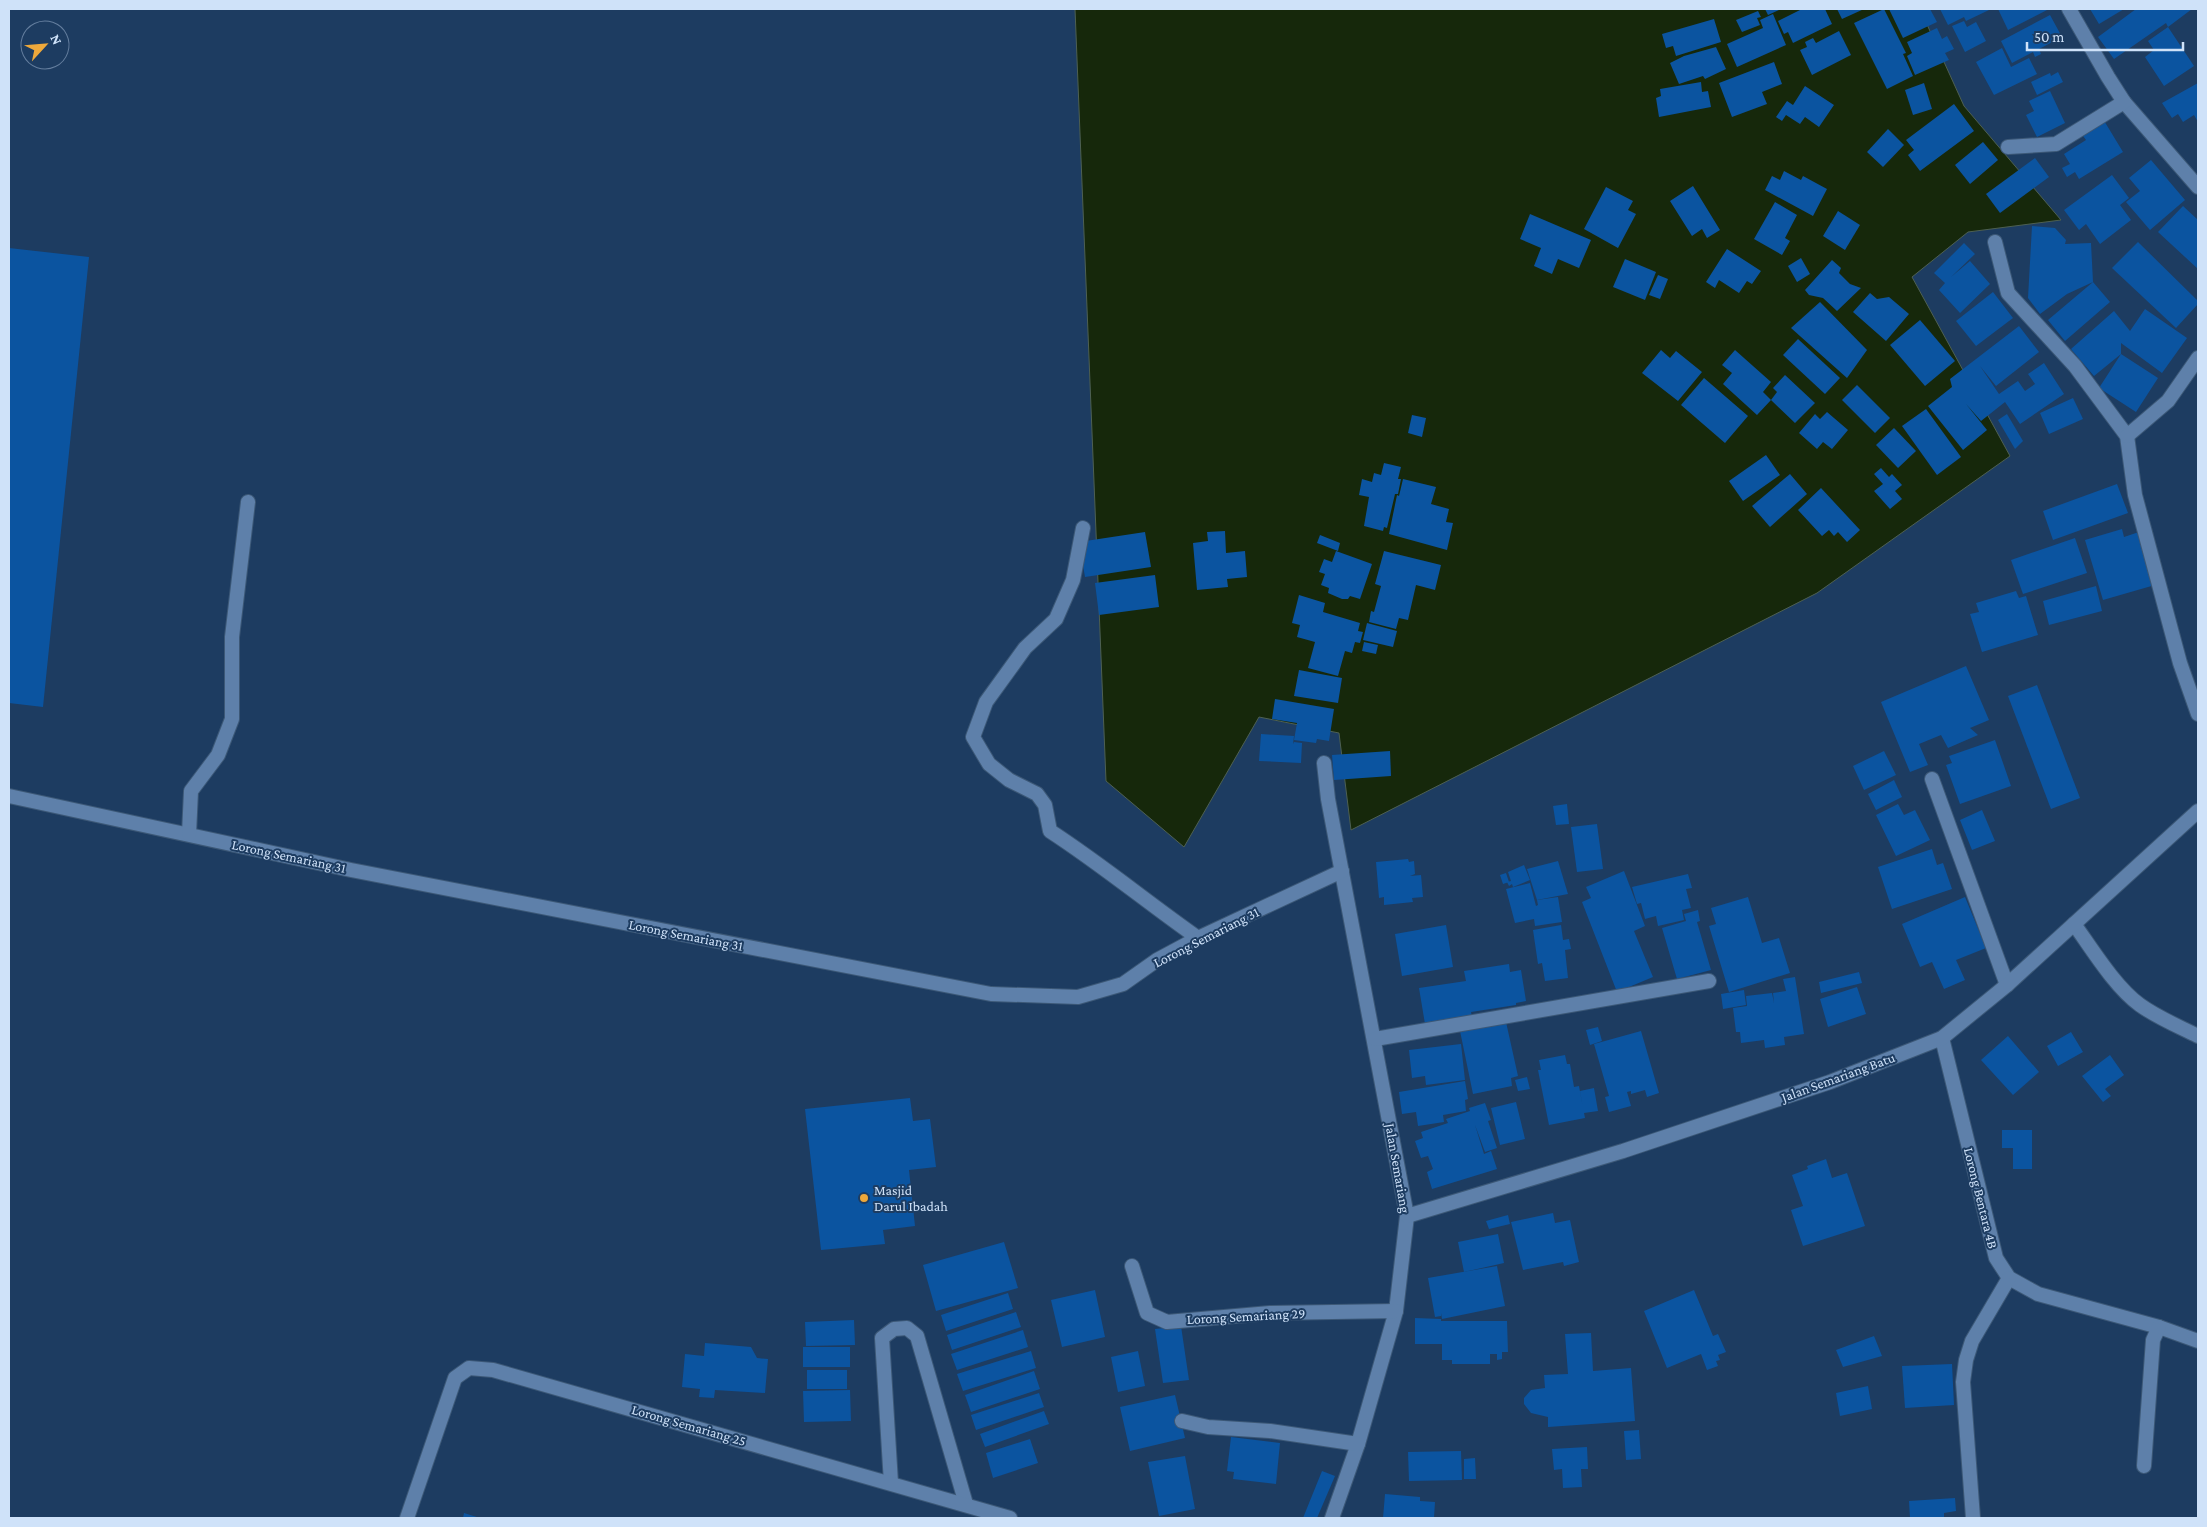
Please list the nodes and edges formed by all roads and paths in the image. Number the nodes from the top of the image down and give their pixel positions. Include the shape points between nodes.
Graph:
1 (2069, 9) edge
2 (2124, 102) junction
3 (2008, 147) dead end
4 (2198, 187) edge
5 (1995, 242) dead end
6 (2198, 358) edge
7 (2127, 436) junction
8 (248, 502) dead end
9 (1083, 528) dead end
10 (2198, 714) edge
11 (1324, 763) dead end
12 (1932, 779) dead end
13 (9, 796) edge
14 (2198, 811) edge
15 (189, 834) junction
16 (1342, 871) junction
17 (2074, 924) junction
18 (1198, 938) junction
19 (1709, 981) dead end
20 (2007, 985) junction
21 (2198, 1036) edge
22 (1942, 1038) junction
23 (1375, 1039) junction
24 (1407, 1216) junction
25 (1132, 1266) dead end
26 (2009, 1278) junction
27 (1396, 1312) junction
28 (2159, 1327) junction
29 (2198, 1341) edge
30 (1182, 1421) dead end
31 (1358, 1444) junction
32 (2144, 1466) dead end
33 (892, 1482) junction
34 (966, 1504) junction
35 (407, 1518) edge
36 (1010, 1518) edge
37 (1332, 1518) edge
38 (1973, 1518) edge

1 - 2 street
2 - 3 street via 2056,144
2 - 4 street
5 - 7 street via 2008,292 2075,366
6 - 7 street via 2168,401
7 - 10 street via 2135,495 2180,663
8 - 15 street via 232,636 232,719 218,754 191,791
9 - 18 street via 1073,580 1056,619 1025,648 986,702 973,737 989,764 1009,780 1037,794 1045,805 1050,831
11 - 16 street, Jalan Semariang
12 - 20 street
13 - 15 street, Lorong Semariang 31
14 - 17 street, Jalan Semariang Batu
15 - 18 street, Lorong Semariang 31 via 351,870 991,994 1078,997 1123,984 1157,960
16 - 18 street, Lorong Semariang 31
16 - 23 street, Jalan Semariang
17 - 20 street, Jalan Semariang Batu
17 - 21 street via 2138,1004
19 - 23 street
20 - 22 street, Jalan Semariang Batu
22 - 24 street, Jalan Semariang Batu via 1812,1088 1623,1151
22 - 26 street, Lorong Bentara 4B via 1996,1258
23 - 24 street, Jalan Semariang
24 - 27 street, Jalan Semariang
25 - 27 street, Lorong Semariang 29 via 1147,1313 1167,1322 1270,1313
26 - 28 street, Lorong Bentara 4B via 2038,1294
26 - 38 street via 1972,1341 1966,1360 1963,1382
27 - 31 street, Jalan Semariang
28 - 29 street, Lorong Bentara 4B
28 - 32 street via 2153,1340
30 - 31 street via 1208,1428 1270,1431
31 - 37 street, Jalan Semariang
33 - 34 street, Lorong Semariang 25
33 - 34 street via 882,1338 894,1329 907,1328 917,1336
33 - 35 street, Lorong Semariang 25 via 493,1370 469,1368 454,1378
34 - 36 street, Lorong Semariang 25

